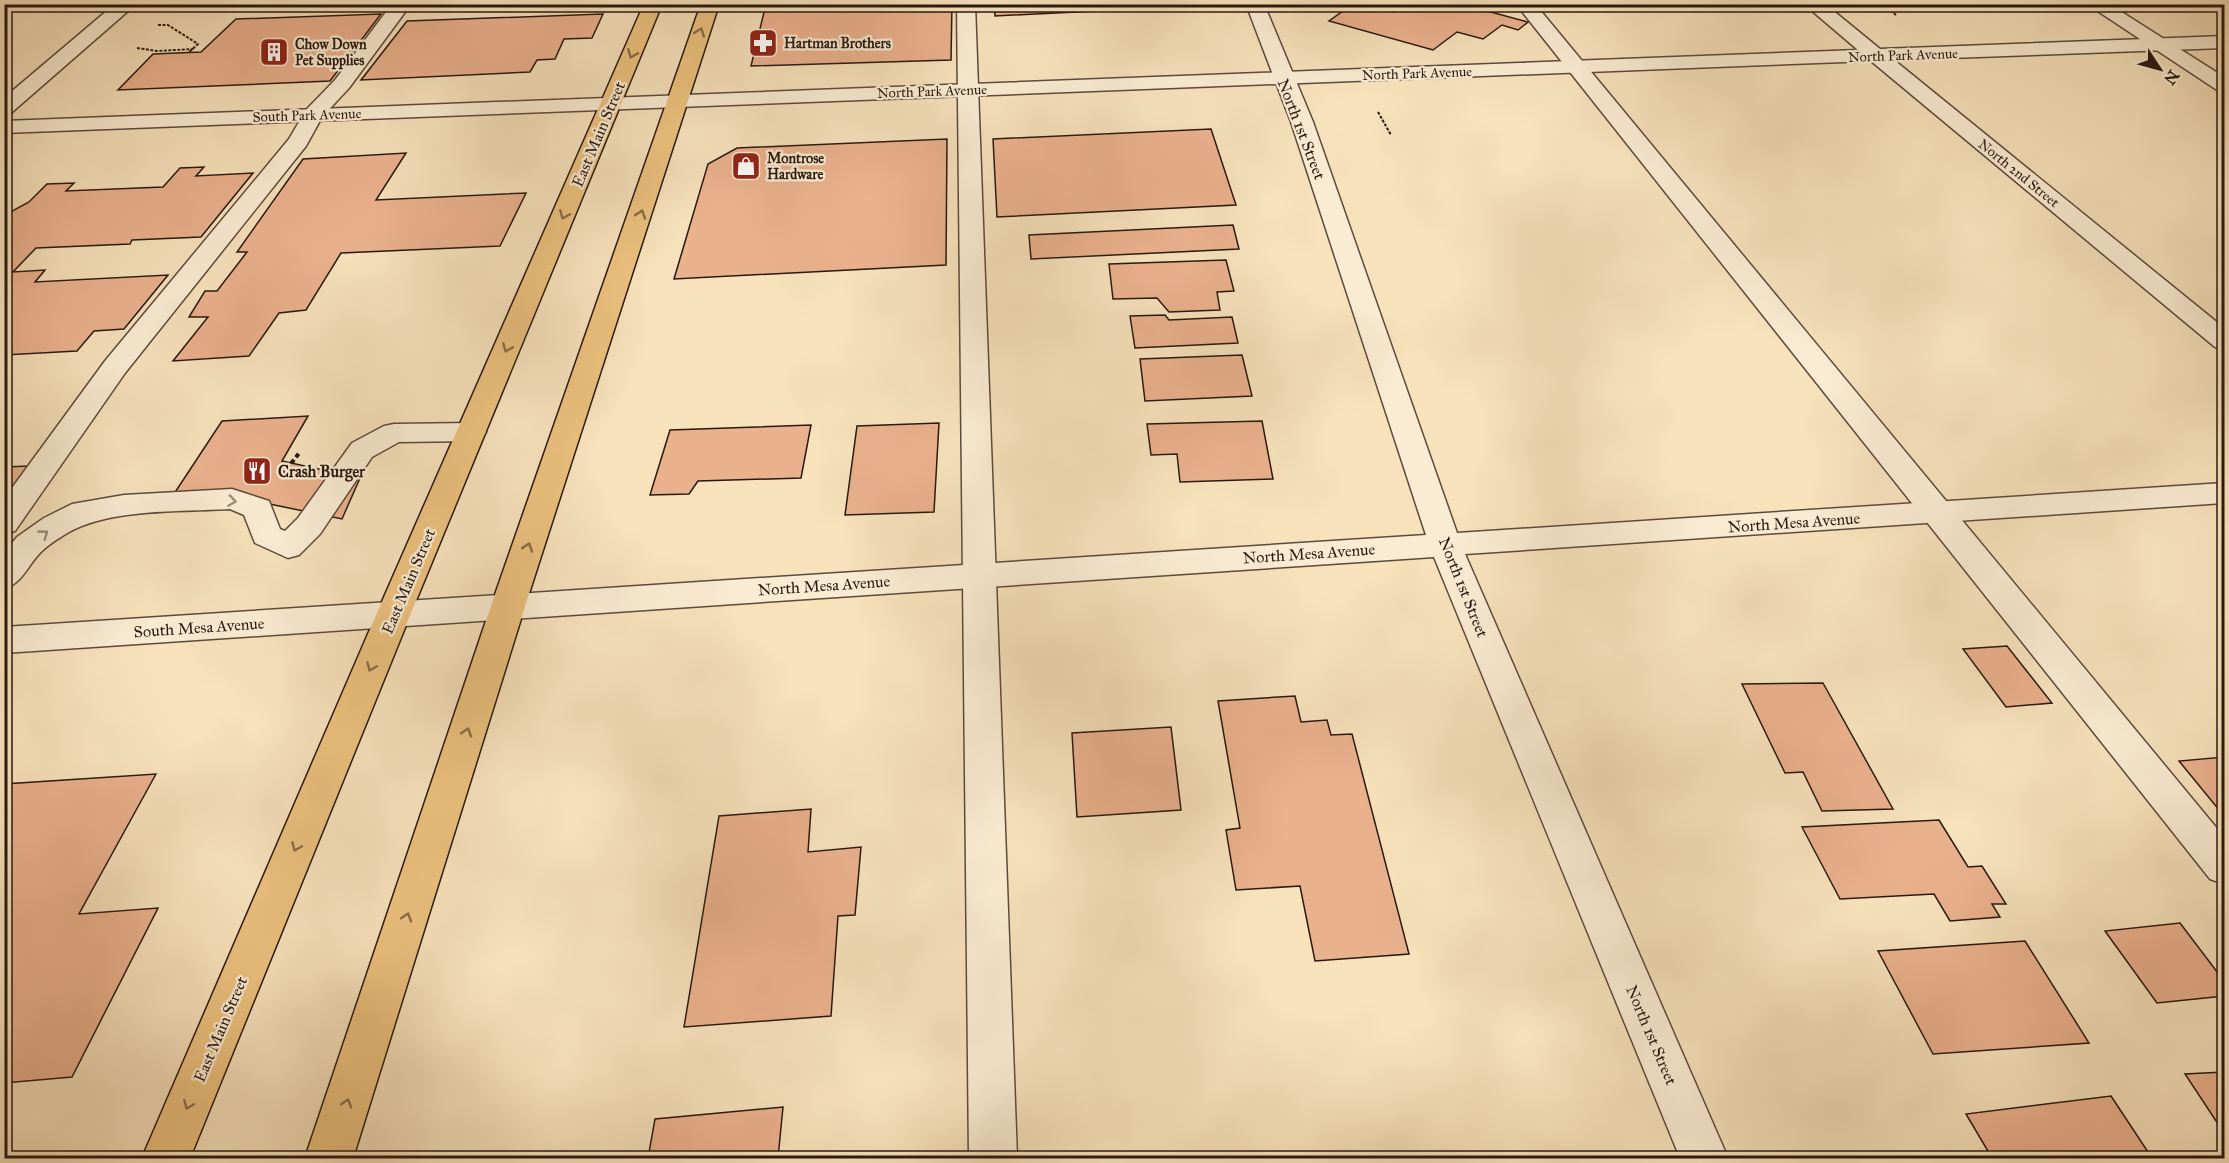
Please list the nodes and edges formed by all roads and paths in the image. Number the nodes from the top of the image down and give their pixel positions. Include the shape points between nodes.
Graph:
1 (127, 4) edge
2 (402, 4) edge
3 (653, 4) edge
4 (710, 4) edge
5 (966, 4) edge
6 (1255, 4) edge
7 (1525, 4) edge
8 (1813, 4) edge
9 (2096, 4) edge
10 (157, 25) dead end
11 (2224, 42) edge
12 (2160, 44) junction
13 (133, 47) dead end
14 (193, 49) junction
15 (189, 52) dead end
16 (1876, 56) junction
17 (1578, 67) junction
18 (1282, 79) junction
19 (2224, 86) edge
20 (966, 90) junction
21 (679, 101) junction
22 (610, 103) junction
23 (4, 109) edge
24 (314, 114) junction
25 (4, 127) edge
26 (2224, 341) edge
27 (471, 432) junction
28 (2224, 493) edge
29 (1939, 512) junction
30 (4, 523) edge
31 (1445, 545) junction
32 (980, 575) junction
33 (4, 577) edge
34 (508, 606) junction
35 (394, 613) junction
36 (4, 640) edge
37 (2224, 866) edge
38 (166, 1158) edge
39 (329, 1158) edge
40 (993, 1158) edge
41 (1704, 1158) edge

1 - 23 street
2 - 24 street via 342,84
3 -> 22 main road, East Main Street
21 -> 4 main road
5 - 20 street
6 - 18 street, North 1st Street
7 - 17 street
8 - 16 street, North 2nd Street
9 - 12 street
10 - 14 path via 168,25 198,44
11 - 12 street, North Park Avenue
12 - 16 street, North Park Avenue
12 - 19 street
13 - 14 path via 157,51
14 - 15 path
16 - 17 street, North Park Avenue
16 - 26 street, North 2nd Street
17 - 18 street, North Park Avenue
17 - 29 street
18 - 20 street, North Park Avenue
18 - 31 street, North 1st Street via 1302,122
20 - 21 street, North Park Avenue
20 - 32 street
21 - 22 street, North Park Avenue
34 -> 21 main road
22 - 24 street, South Park Avenue
22 -> 27 main road, East Main Street
24 - 25 street, South Park Avenue
24 - 30 street via 298,141 115,367
33 -> 27 street via 28,545 55,526 83,512 124,505 232,499 258,508 266,535 288,547 309,526 362,450 394,433
27 - 35 main road, East Main Street
28 - 29 street, North Mesa Avenue
29 - 31 street, North Mesa Avenue
29 - 37 street
31 - 32 street, North Mesa Avenue
31 - 41 street, North 1st Street
32 - 34 street, North Mesa Avenue
32 - 40 street
34 - 35 street, North Mesa Avenue
39 -> 34 main road
35 - 36 street, South Mesa Avenue
35 -> 38 main road, East Main Street

